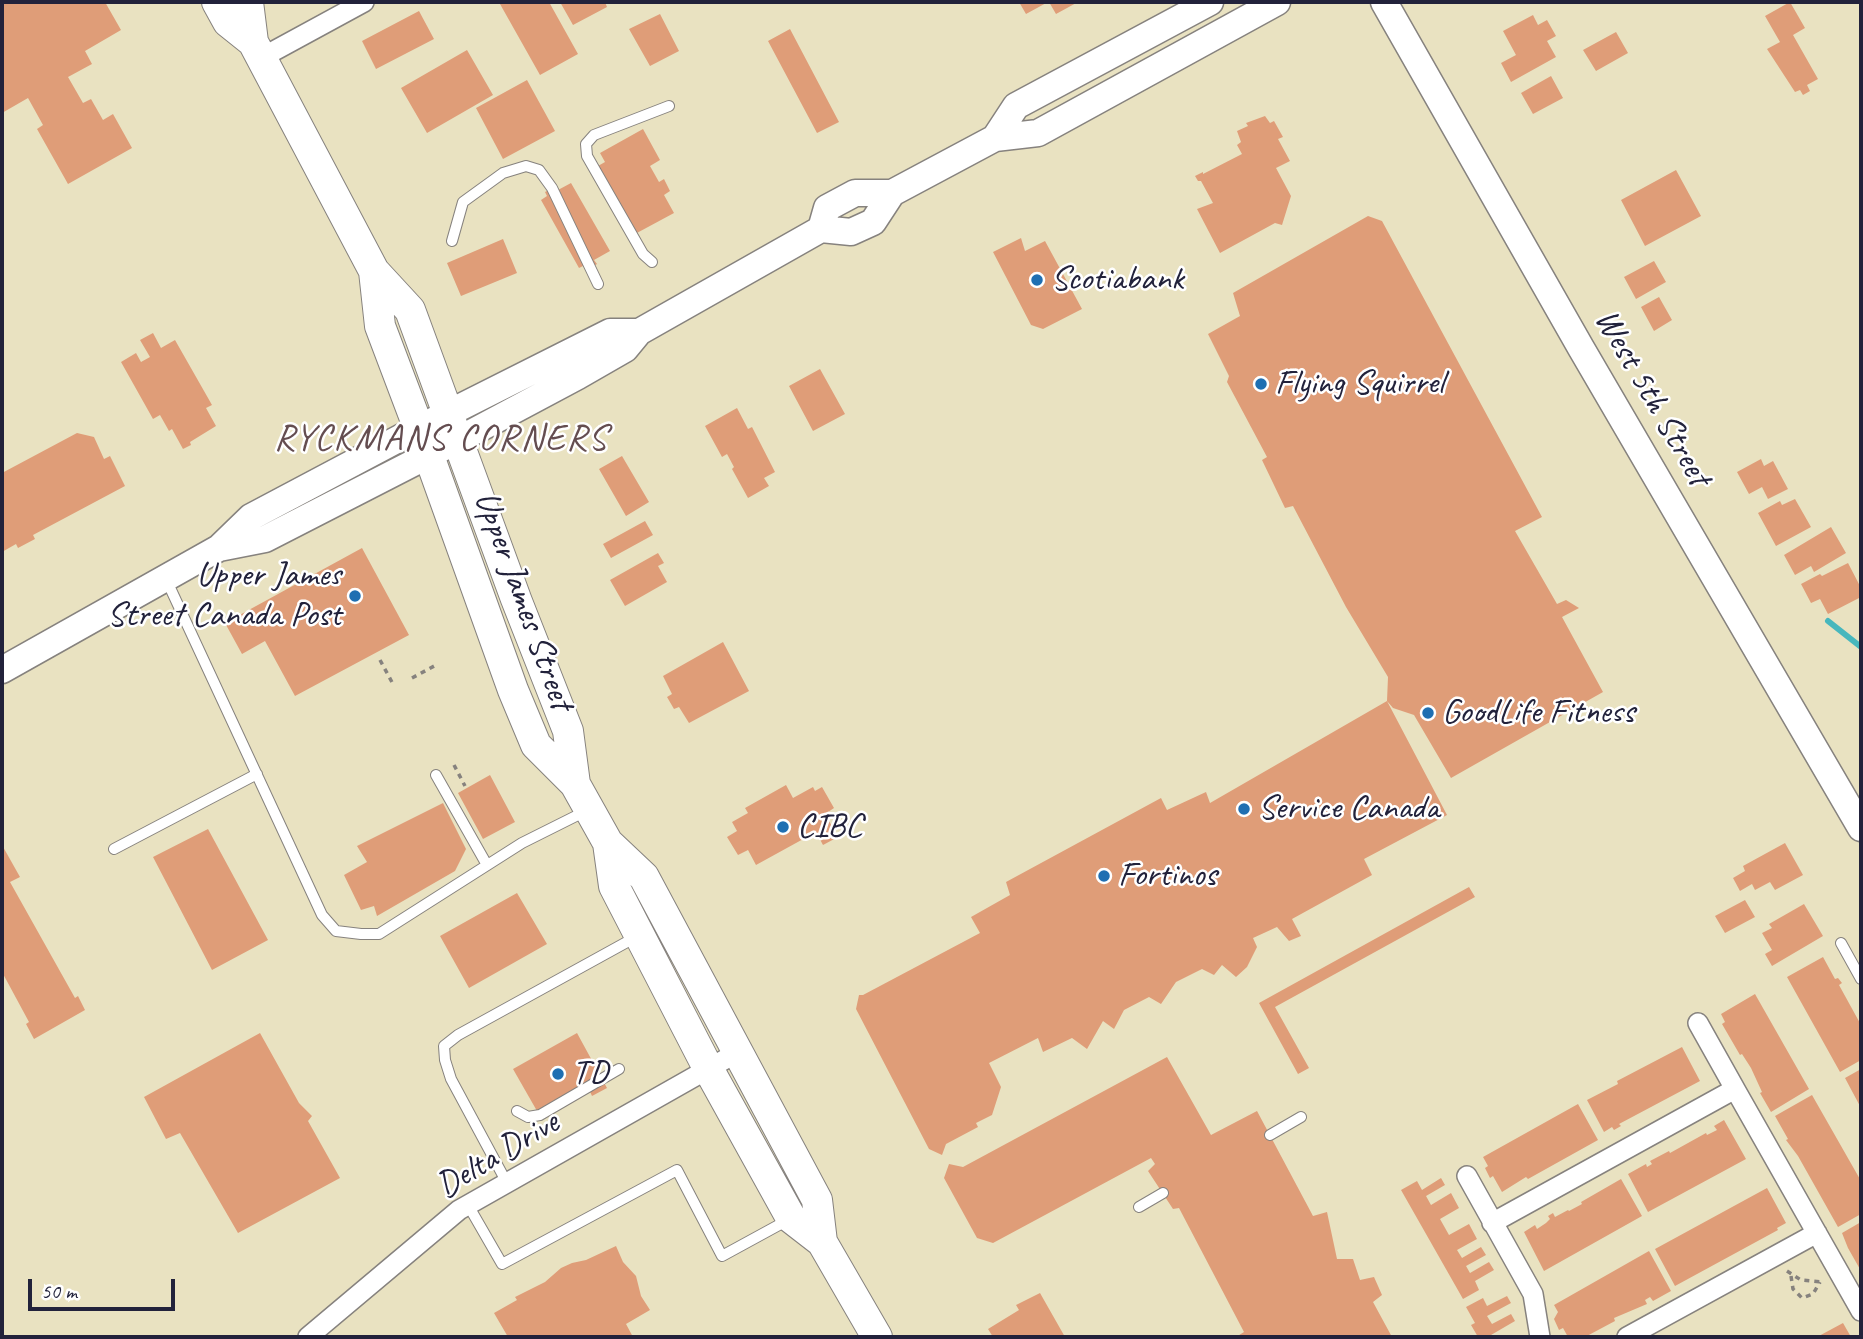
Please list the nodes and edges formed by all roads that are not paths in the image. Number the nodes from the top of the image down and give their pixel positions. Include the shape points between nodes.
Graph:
1 (217, 2) edge
2 (248, 2) edge
3 (364, 2) edge
4 (1210, 2) edge
5 (1277, 2) edge
6 (1384, 2) edge
7 (257, 50) junction
8 (669, 106) dead end
9 (995, 138) junction
10 (452, 241) dead end
11 (652, 262) dead end
12 (374, 271) junction
13 (598, 284) dead end
14 (453, 427) junction
15 (424, 441) junction
16 (166, 579) junction
17 (2, 670) edge
18 (257, 774) junction
19 (436, 775) dead end
20 (582, 797) junction
21 (1861, 828) edge
22 (608, 843) junction
23 (114, 849) dead end
24 (487, 865) junction
25 (640, 935) junction
26 (1841, 943) dead end
27 (1861, 979) edge
28 (1698, 1023) dead end
29 (738, 1052) junction
30 (619, 1069) dead end
31 (709, 1070) junction
32 (1735, 1089) junction
33 (517, 1111) dead end
34 (1301, 1117) dead end
35 (1270, 1135) dead end
36 (1466, 1176) dead end
37 (507, 1183) junction
38 (1163, 1193) dead end
39 (468, 1205) junction
40 (1139, 1207) dead end
41 (791, 1218) junction
42 (1492, 1223) junction
43 (1817, 1233) junction
44 (822, 1242) junction
45 (1861, 1311) edge
46 (308, 1337) edge
47 (877, 1337) edge
48 (1540, 1337) edge
49 (1627, 1337) edge

1 - 7 main road, Upper James Street via 229,22
2 - 7 main road, Upper James Street
3 - 7 street
4 - 9 main road via 1016,106
5 - 9 main road via 1038,133
6 - 21 main road, West 5th Street
7 - 12 main road, Upper James Street
8 - 11 lane via 594,135 586,144 587,156
9 - 14 main road via 892,193 873,222 851,232 821,229 639,332 625,349
10 - 13 lane via 463,202 503,173 526,166 539,170 552,188
12 - 14 main road, Upper James Street via 410,310
12 - 15 main road, Upper James Street via 380,326
14 - 15 main road
14 - 20 main road, Upper James Street via 568,732
15 - 16 main road via 251,517 219,548
15 - 20 main road, Upper James Street via 536,745
16 - 17 main road
16 - 18 lane
18 - 23 lane
18 - 24 lane via 322,915 336,931 379,934
19 - 24 lane
20 - 22 main road, Upper James Street
20 - 24 lane
22 - 25 main road, Upper James Street via 614,886
22 - 29 main road, Upper James Street via 644,877
25 - 31 main road, Upper James Street
25 - 37 lane via 444,1046 451,1079
26 - 27 lane
28 - 32 street
29 - 31 street, Delta Drive
29 - 44 main road, Upper James Street via 817,1200
30 - 33 lane via 541,1115 528,1117
31 - 37 street, Delta Drive
31 - 41 main road, Upper James Street
32 - 42 street
32 - 43 street
34 - 35 lane
36 - 42 street
37 - 39 street, Delta Drive
38 - 40 lane
39 - 41 lane via 502,1264 677,1170 722,1256
39 - 46 street, Delta Drive
41 - 44 main road, Upper James Street
42 - 48 street via 1533,1294
43 - 45 street
43 - 49 street
44 - 47 main road, Upper James Street

